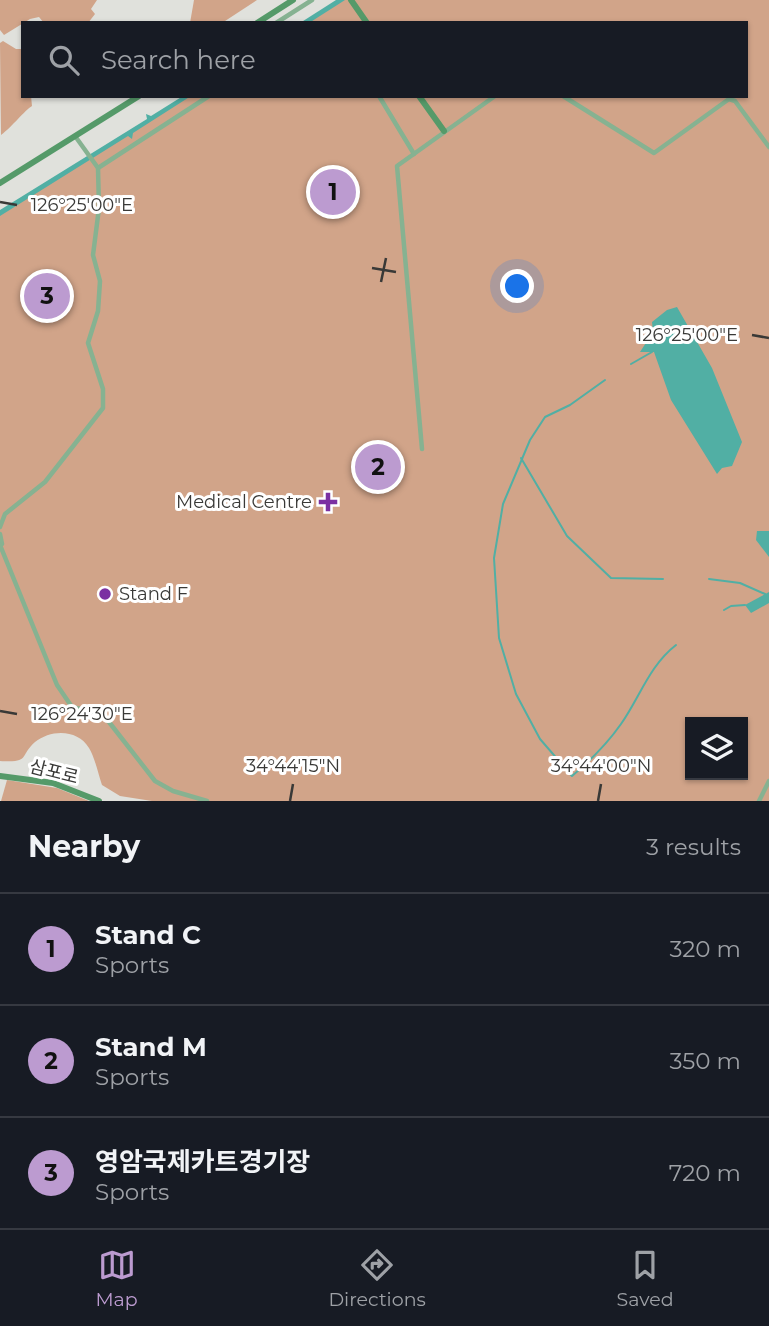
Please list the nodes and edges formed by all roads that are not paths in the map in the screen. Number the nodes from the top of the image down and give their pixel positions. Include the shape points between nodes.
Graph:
1 (293, 0) edge
2 (312, 0) edge
3 (353, 2) edge
4 (260, 21) edge
5 (279, 21) edge
6 (366, 21) edge
7 (136, 98) edge
8 (206, 98) edge
9 (380, 98) edge
10 (420, 98) edge
11 (492, 98) edge
12 (566, 98) edge
13 (444, 131) junction
14 (75, 136) junction
15 (769, 147) edge
16 (414, 154) junction
17 (98, 168) junction
18 (0, 183) edge
19 (422, 449) dead end
20 (2, 516) edge
21 (0, 527) edge
22 (0, 534) edge
23 (0, 545) edge
24 (3, 552) junction
25 (0, 776) edge
26 (769, 781) edge
27 (99, 801) edge
28 (207, 801) edge
29 (759, 801) edge

1 - 4 street
2 - 5 street
3 - 6 street
7 - 14 street
8 - 17 street
9 - 16 street
10 - 13 street
11 - 13 street
12 - 15 street via 654,153 729,99
13 - 16 street
14 - 17 street
14 - 18 street
16 - 19 street via 397,166
17 - 20 street via 93,255 100,281 98,311 88,343 103,389 103,408 45,482
20 - 21 street
22 - 24 street
23 - 24 street
24 - 28 street via 68,704 104,718 160,784
25 - 27 street, 삼포로 via 53,783
26 - 29 street

